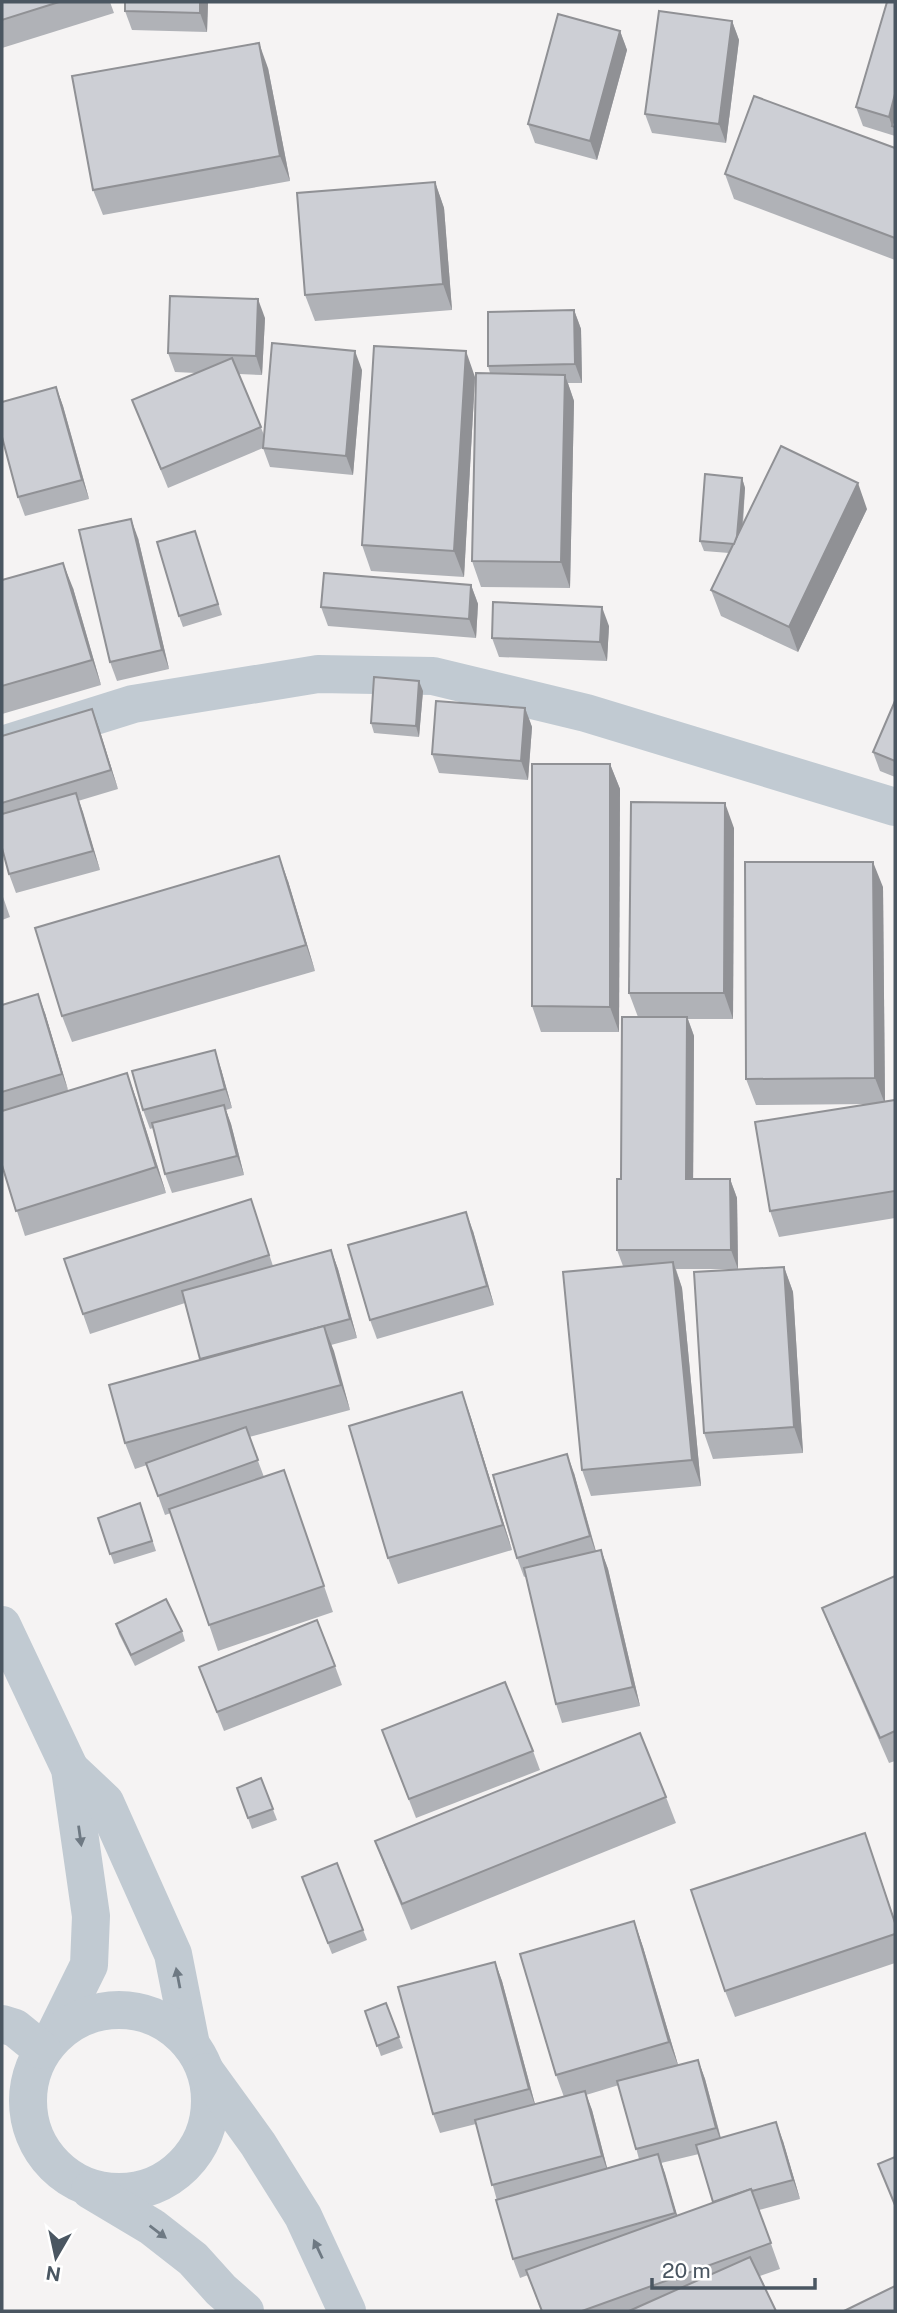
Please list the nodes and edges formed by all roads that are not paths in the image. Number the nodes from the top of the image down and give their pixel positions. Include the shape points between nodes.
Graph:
1 (2, 745) edge
2 (895, 807) edge
3 (2, 1625) edge
4 (70, 1769) junction
5 (2, 2024) edge
6 (48, 2043) junction
7 (198, 2058) junction
8 (2, 2130) edge
9 (67, 2174) junction
10 (245, 2311) edge
11 (347, 2311) edge

1 - 2 street via 133,704 291,678 318,674 433,676 586,713
3 - 4 street
4 -> 6 street via 91,1916 89,1965
7 -> 4 street via 173,1954 105,1802
5 - 6 street
6 - 7 street via 79,2018 109,2010 140,2011 168,2024
6 - 9 street via 29,2079 28,2110 36,2140
7 - 9 street via 211,2101 206,2131 191,2157 167,2177 139,2189 109,2192
11 -> 7 street via 303,2216
8 - 9 street
9 -> 10 street via 152,2227 193,2259

